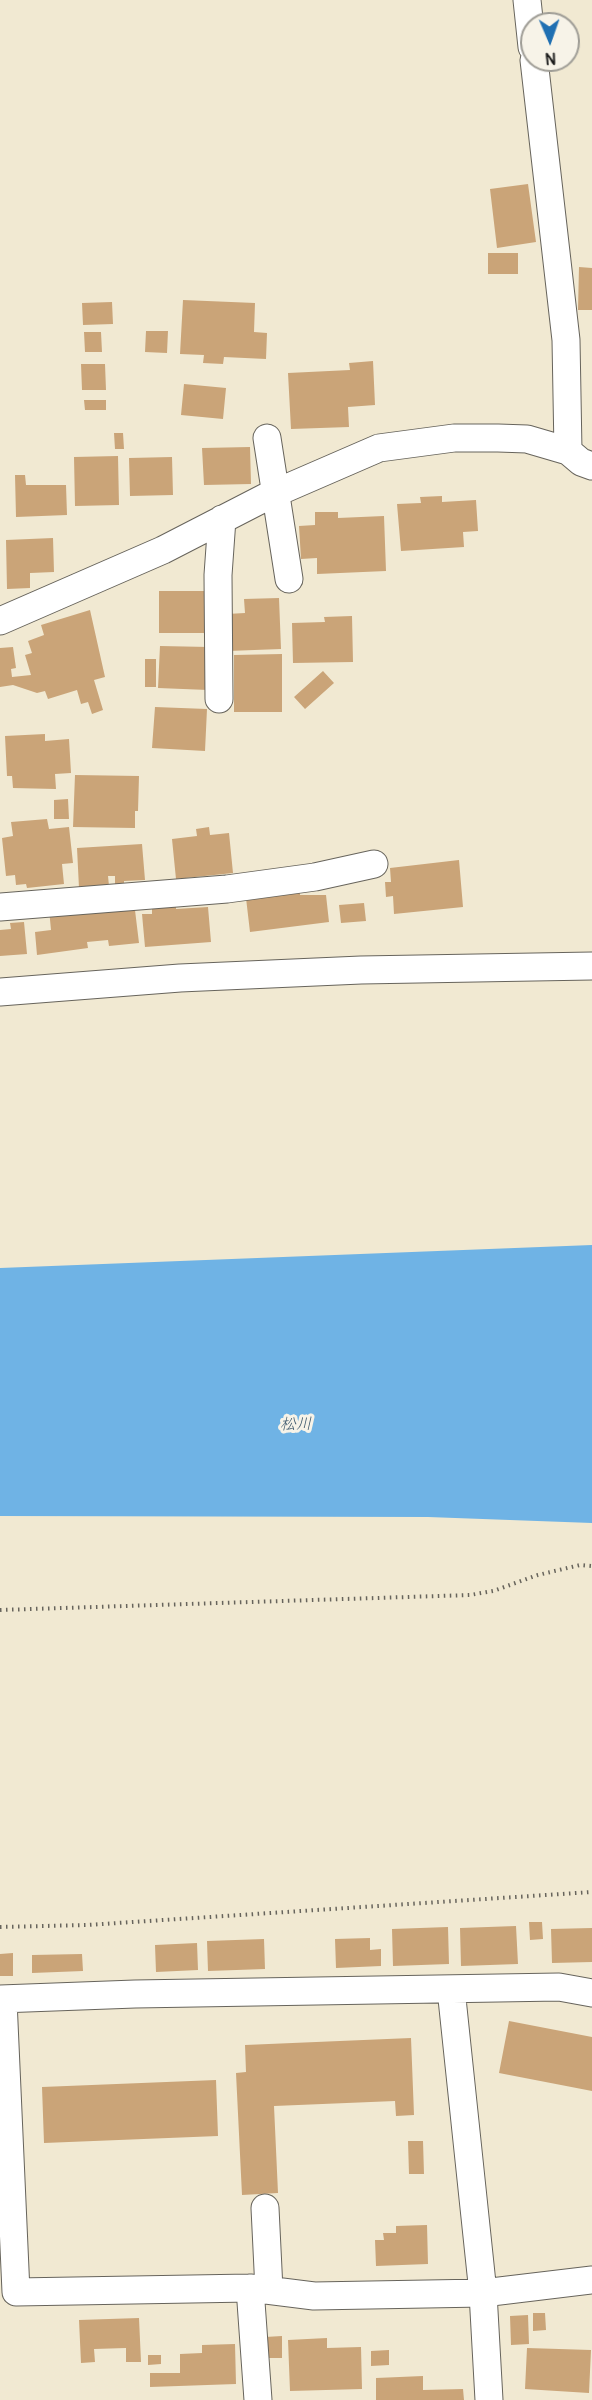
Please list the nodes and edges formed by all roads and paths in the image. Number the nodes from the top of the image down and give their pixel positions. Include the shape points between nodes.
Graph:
1 (535, 72) edge
2 (267, 438) dead end
3 (568, 451) junction
4 (592, 466) edge
5 (276, 493) junction
6 (222, 519) junction
7 (289, 579) dead end
8 (0, 621) edge
9 (219, 699) dead end
10 (374, 864) dead end
11 (0, 907) edge
12 (592, 966) edge
13 (0, 992) edge
14 (592, 1566) edge
15 (0, 1610) edge
16 (592, 1892) edge
17 (0, 1927) edge
18 (451, 1989) junction
19 (592, 1993) edge
20 (1, 2000) edge
21 (265, 2208) dead end
22 (592, 2280) edge
23 (259, 2289) junction
24 (483, 2293) junction
25 (258, 2400) edge
26 (489, 2400) edge

1 - 3 street via 566,340
2 - 5 street
3 - 4 street
3 - 5 street via 527,439 498,438 454,438 379,448
5 - 6 street
5 - 7 street
6 - 8 street via 163,550
6 - 9 street via 218,575
10 - 11 street via 227,889
12 - 13 street via 361,970
14 - 15 path via 580,1565 470,1595
16 - 17 path via 87,1925
18 - 19 street via 560,1987
18 - 20 street
18 - 24 street
20 - 23 street via 16,2292
21 - 23 street
22 - 24 street
23 - 24 street via 314,2296
23 - 25 street
24 - 26 street

